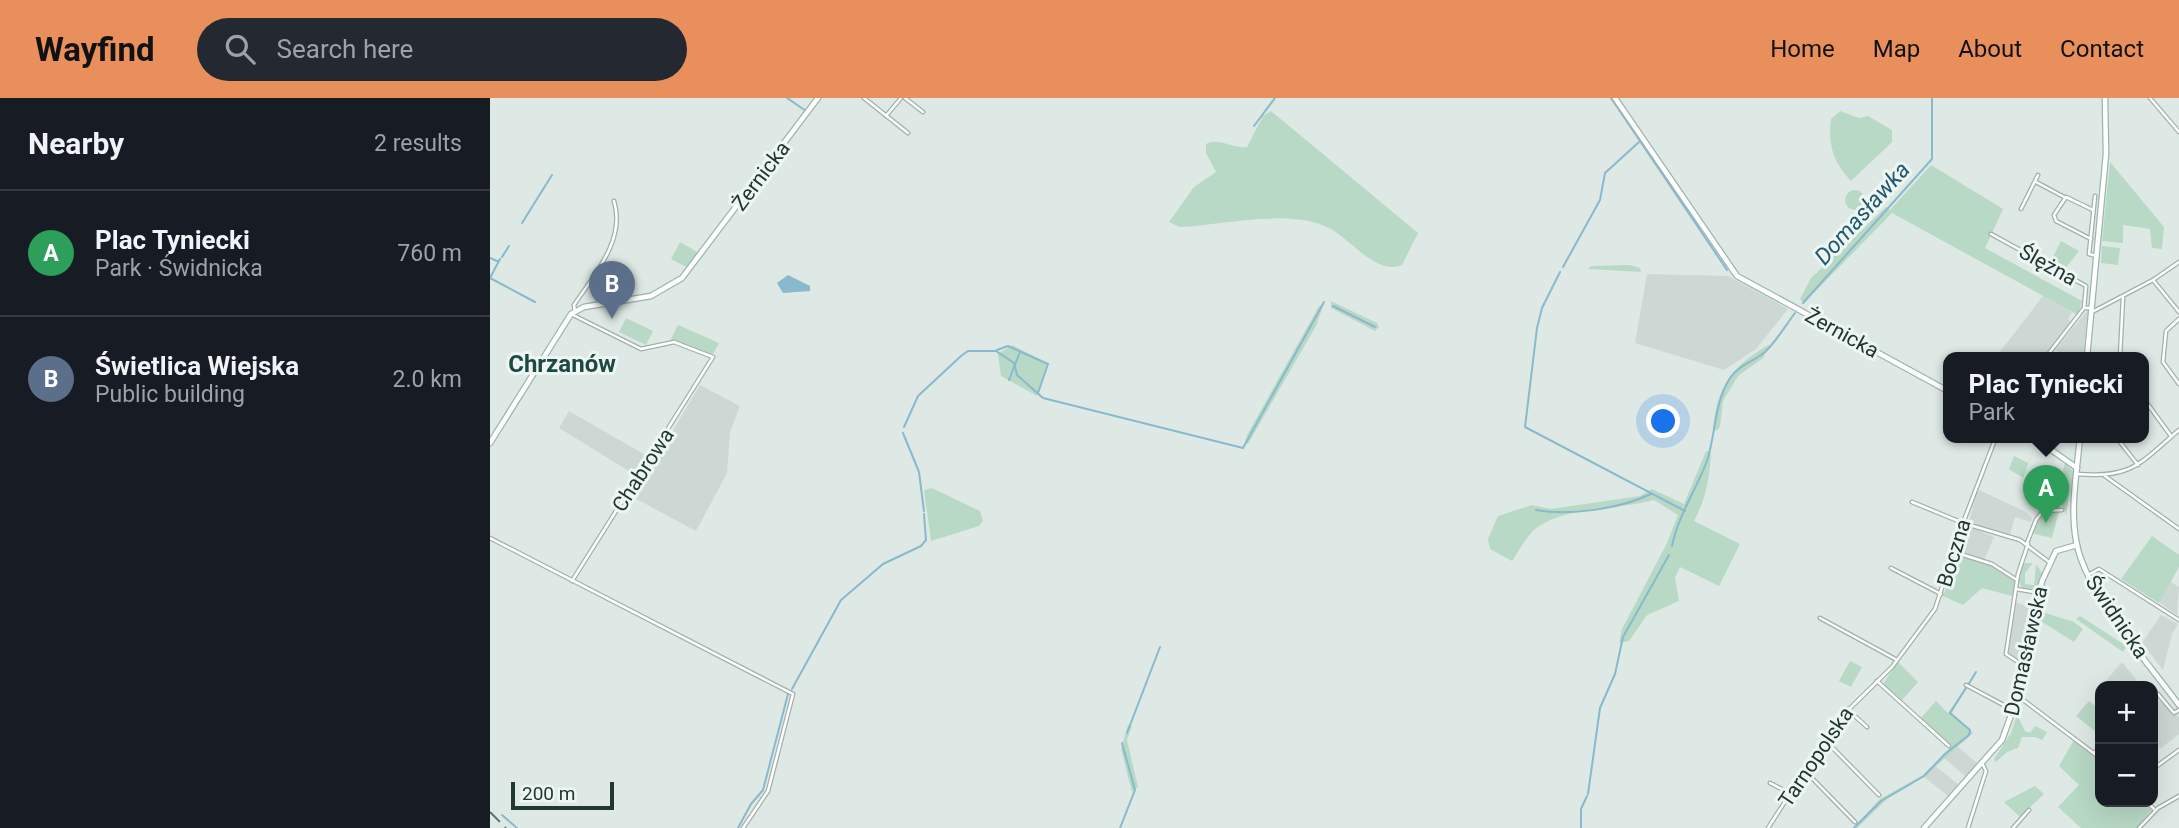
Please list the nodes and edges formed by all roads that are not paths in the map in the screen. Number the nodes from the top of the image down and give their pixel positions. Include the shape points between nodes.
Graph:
1 (818, 98) edge
2 (864, 98) edge
3 (903, 98) edge
4 (1615, 98) edge
5 (2105, 98) edge
6 (2150, 98) edge
7 (923, 112) dead end
8 (886, 116) junction
9 (2179, 132) edge
10 (908, 133) dead end
11 (2038, 175) dead end
12 (2036, 182) junction
13 (2064, 197) junction
14 (2095, 197) dead end
15 (614, 201) dead end
16 (2021, 209) dead end
17 (2093, 210) junction
18 (1992, 234) dead end
19 (2091, 239) junction
20 (2097, 256) junction
21 (2179, 262) edge
22 (2153, 280) junction
23 (2123, 297) junction
24 (2084, 308) junction
25 (2092, 310) junction
26 (2179, 312) edge
27 (573, 313) junction
28 (2179, 319) edge
29 (2050, 352) edge
30 (2088, 352) edge
31 (2120, 352) edge
32 (2179, 384) edge
33 (1943, 388) edge
34 (2149, 405) edge
35 (2179, 430) edge
36 (2172, 437) junction
37 (490, 443) edge
38 (1994, 443) edge
39 (2041, 443) edge
40 (2080, 443) edge
41 (2121, 443) edge
42 (2138, 465) junction
43 (2078, 471) junction
44 (2105, 476) junction
45 (1912, 502) dead end
46 (2062, 510) dead end
47 (1963, 523) junction
48 (2179, 528) edge
49 (490, 538) edge
50 (2027, 544) junction
51 (2077, 545) junction
52 (1954, 552) junction
53 (2049, 562) junction
54 (1891, 568) dead end
55 (2088, 575) junction
56 (2017, 580) junction
57 (572, 581) junction
58 (2016, 589) junction
59 (2039, 593) junction
60 (1941, 594) junction
61 (1820, 618) dead end
62 (2179, 620) edge
63 (1897, 660) junction
64 (2025, 666) junction
65 (1877, 681) junction
66 (1966, 685) dead end
67 (2158, 694) edge
68 (2018, 696) junction
69 (2179, 707) edge
70 (1847, 709) junction
71 (2013, 710) junction
72 (1867, 727) dead end
73 (1825, 740) junction
74 (1950, 746) dead end
75 (2179, 750) edge
76 (2094, 753) edge
77 (1983, 765) junction
78 (2158, 765) edge
79 (1806, 772) junction
80 (1770, 783) dead end
81 (1791, 794) junction
82 (1879, 795) dead end
83 (2179, 796) edge
84 (2152, 807) edge
85 (2029, 810) dead end
86 (2155, 810) junction
87 (1855, 822) dead end
88 (1969, 827) edge
89 (743, 828) edge
90 (1768, 828) edge
91 (1924, 828) edge
92 (2013, 828) edge
93 (2139, 828) edge

1 - 27 street, Żernicka via 682,278 658,293
2 - 8 street
3 - 7 street
3 - 8 street
4 - 33 street, Żernicka via 1737,275
5 - 20 street via 2106,154
6 - 9 street
8 - 10 street
11 - 12 street
12 - 13 street
12 - 16 street
13 - 17 street
13 - 19 street via 2055,219
14 - 17 street
15 - 27 street via 614,239
17 - 19 street
18 - 24 street, Ślężna via 2086,286
19 - 20 street via 2089,254
20 - 25 street
21 - 22 street
22 - 23 street
22 - 26 street
23 - 25 street
23 - 31 street
24 - 25 street
24 - 29 street
25 - 30 street
27 - 37 street
27 - 57 street, Chabrowa via 641,349 674,342 713,357
28 - 32 street via 2166,331 2162,357
34 - 36 street
35 - 36 street
36 - 42 street
38 - 47 street, Boczna
39 - 43 street
40 - 43 street, Świdnicka
41 - 42 street
42 - 44 street
43 - 44 street
43 - 51 street, Świdnicka
44 - 48 street
45 - 47 street
46 - 50 street via 2040,514
47 - 50 street
47 - 52 street, Boczna
49 - 57 street
50 - 53 street
50 - 56 street
51 - 53 street, Domasławska via 2057,550
51 - 55 street, Świdnicka
52 - 56 street via 1992,564
52 - 60 street, Boczna
53 - 59 street, Domasławska
54 - 60 street
55 - 62 street via 2099,569
55 - 69 street, Świdnicka
56 - 58 street
57 - 89 street via 793,694 768,791
58 - 59 street
58 - 64 street via 2006,654
59 - 64 street, Domasławska
60 - 63 street, Boczna via 1935,610
61 - 63 street
63 - 65 street, Tarnopolska
64 - 68 street, Domasławska
65 - 70 street, Tarnopolska
65 - 74 street
66 - 71 street
67 - 69 street via 2174,713
68 - 71 street, Domasławska
68 - 76 street
70 - 72 street
70 - 73 street, Tarnopolska
71 - 77 street, Domasławska via 2002,740
73 - 79 street, Tarnopolska
73 - 82 street
75 - 78 street
77 - 88 street via 1986,773
77 - 91 street, Domasławska
79 - 81 street, Tarnopolska
79 - 87 street
80 - 81 street
81 - 90 street, Tarnopolska
83 - 86 street
84 - 86 street
85 - 92 street
86 - 93 street

